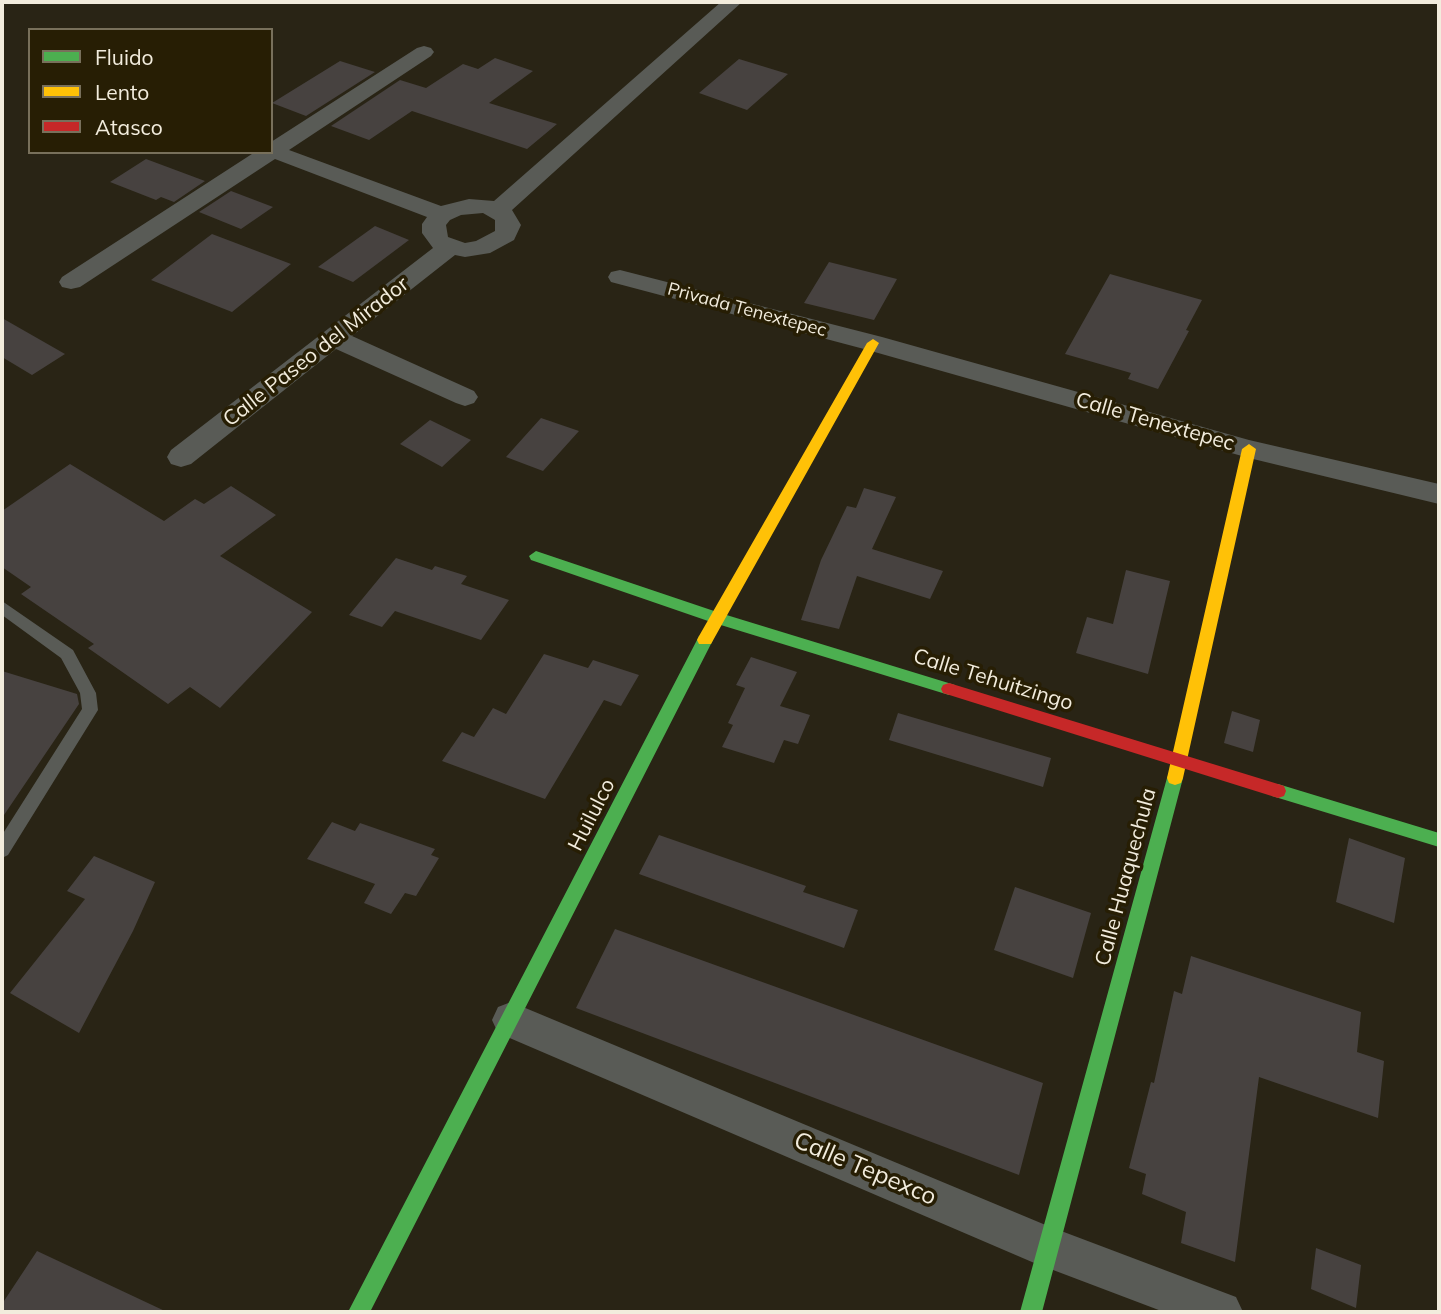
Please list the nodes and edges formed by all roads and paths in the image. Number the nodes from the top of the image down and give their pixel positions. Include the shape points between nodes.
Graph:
1 (732, 2) edge
2 (424, 52) dead end
3 (273, 151) edge
4 (268, 154) edge
5 (498, 210) junction
6 (442, 215) junction
7 (450, 247) junction
8 (620, 277) dead end
9 (71, 282) dead end
10 (334, 338) junction
11 (873, 343) junction
12 (465, 397) dead end
13 (1250, 449) junction
14 (181, 457) dead end
15 (1439, 494) edge
16 (536, 556) dead end
17 (2, 607) edge
18 (716, 618) junction
19 (1180, 758) junction
20 (1439, 840) edge
21 (2, 850) edge
22 (510, 1020) junction
23 (1047, 1247) junction
24 (359, 1312) edge
25 (1031, 1312) edge
26 (1221, 1312) edge

1 - 5 street
2 - 3 street
3 - 6 street
4 - 9 street
5 - 6 street via 469,206
5 - 7 street via 509,225 495,243 465,250
6 - 7 street via 434,224 434,233
7 - 10 street, Calle Paseo del Mirador
8 - 11 street, Privada Tenextepec
10 - 12 street
10 - 14 street, Calle Paseo del Mirador
11 - 13 street, Calle Tenextepec
11 - 18 street, Huilulco
13 - 15 street, Calle Tenextepec
13 - 19 street, Calle Huaquechula
16 - 18 street, Calle Tehuitzingo
17 - 21 lane via 67,654 88,693 90,710
18 - 19 street, Calle Tehuitzingo
18 - 22 street, Huilulco
19 - 20 street, Calle Tehuitzingo
19 - 23 street, Calle Huaquechula
22 - 23 street, Calle Tepexco
22 - 24 street, Huilulco
23 - 25 street, Calle Huaquechula
23 - 26 street, Calle Tepexco

